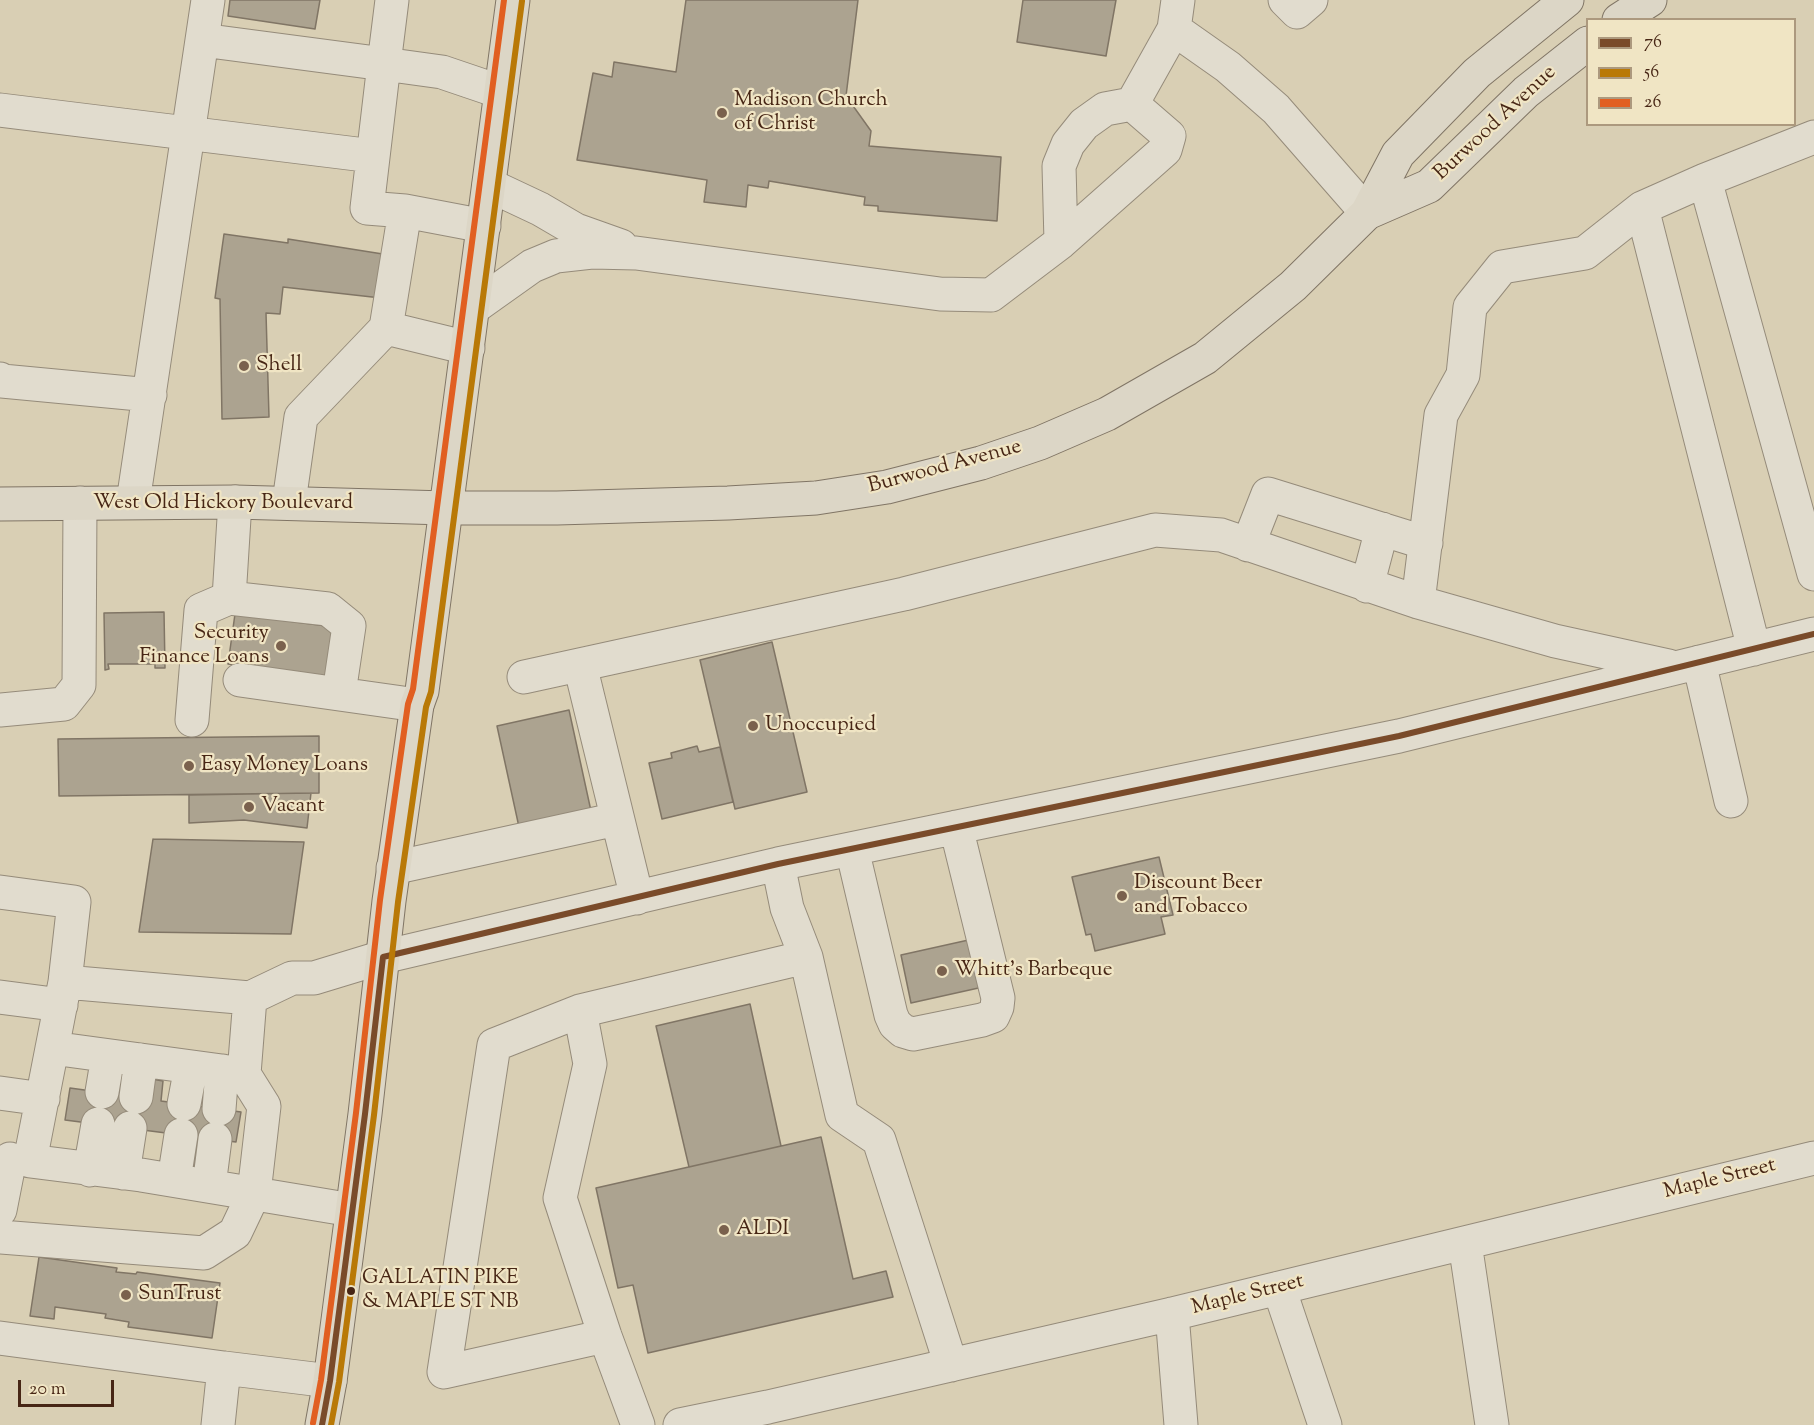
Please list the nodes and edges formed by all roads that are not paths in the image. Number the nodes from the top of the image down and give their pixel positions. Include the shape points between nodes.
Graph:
1 (208, 0) edge
2 (392, 0) edge
3 (513, 0) edge
4 (1286, 0) edge
5 (1311, 0) edge
6 (1567, 0) edge
7 (1650, 0) edge
8 (1176, 15) edge
9 (1622, 18) edge
10 (202, 40) junction
11 (1586, 44) edge
12 (384, 64) junction
13 (501, 92) junction
14 (1132, 104) junction
15 (0, 111) edge
16 (189, 132) junction
17 (1814, 137) edge
18 (373, 156) junction
19 (1705, 180) junction
20 (489, 185) junction
21 (1642, 208) junction
22 (405, 211) junction
23 (1368, 213) junction
24 (484, 226) junction
25 (1061, 242) junction
26 (636, 253) junction
27 (473, 308) junction
28 (386, 328) junction
29 (468, 348) junction
30 (0, 382) edge
31 (150, 395) junction
32 (133, 502) junction
33 (236, 502) junction
34 (290, 502) junction
35 (80, 503) junction
36 (0, 504) edge
37 (446, 508) junction
38 (1382, 529) junction
39 (1426, 543) junction
40 (1248, 545) junction
41 (1814, 574) edge
42 (1367, 586) junction
43 (229, 598) junction
44 (1418, 602) junction
45 (1814, 634) edge
46 (1754, 649) junction
47 (580, 665) junction
48 (1688, 665) junction
49 (524, 677) dead end
50 (240, 680) dead end
51 (339, 693) junction
52 (417, 705) junction
53 (0, 710) edge
54 (192, 720) dead end
55 (1731, 801) dead end
56 (617, 819) junction
57 (956, 827) junction
58 (852, 849) junction
59 (778, 864) junction
60 (393, 868) junction
61 (0, 892) edge
62 (637, 898) junction
63 (383, 957) junction
64 (806, 957) junction
65 (63, 994) junction
66 (0, 997) edge
67 (250, 998) junction
68 (580, 1011) junction
69 (52, 1048) junction
70 (108, 1056) junction
71 (141, 1060) junction
72 (219, 1071) junction
73 (0, 1093) edge
74 (43, 1099) junction
75 (1814, 1158) edge
76 (14, 1160) edge
77 (90, 1170) junction
78 (123, 1173) junction
79 (174, 1180) junction
80 (209, 1186) junction
81 (254, 1193) junction
82 (0, 1210) edge
83 (352, 1210) junction
84 (0, 1237) edge
85 (1465, 1243) junction
86 (1279, 1288) junction
87 (1172, 1314) junction
88 (605, 1336) junction
89 (0, 1338) edge
90 (951, 1365) junction
91 (224, 1368) junction
92 (330, 1381) junction
93 (767, 1416) edge
94 (218, 1425) edge
95 (322, 1425) edge
96 (638, 1425) edge
97 (680, 1425) edge
98 (1181, 1425) edge
99 (1325, 1425) edge
100 (1492, 1425) edge

1 - 10 street
2 - 12 street
3 - 13 main road
4 - 5 street via 1297,12
6 - 23 main road, Burwood Avenue via 1477,73 1398,154
7 - 9 main road
8 - 14 street
8 - 23 street via 1276,109
10 - 12 street
10 - 16 street
11 - 23 main road, Burwood Avenue via 1526,92 1429,186
12 - 13 street via 441,72
12 - 18 street
13 - 20 main road
14 - 25 street via 1105,109 1084,124 1068,144 1059,166
14 - 25 street via 1168,136 1165,150
15 - 16 street
16 - 18 street
16 - 31 street
17 - 19 street
18 - 22 street via 367,208
19 - 21 street
19 - 41 street
20 - 24 main road
20 - 26 street via 540,208 576,230
21 - 39 street via 1585,253 1502,267 1470,307 1463,375 1441,415
21 - 46 street
22 - 24 street
22 - 28 street
23 - 37 main road, Burwood Avenue via 1293,286 1205,358 1107,414 981,463 887,487 816,498
24 - 27 main road
25 - 26 street via 991,295 939,294
26 - 27 street via 556,256 532,266
27 - 29 main road
28 - 29 street
28 - 34 street via 301,417
29 - 37 main road
30 - 31 street
31 - 32 street
32 - 33 main road, West Old Hickory Boulevard
32 - 35 main road, West Old Hickory Boulevard
33 - 34 main road, West Old Hickory Boulevard
33 - 43 street
34 - 37 main road, West Old Hickory Boulevard
35 - 36 main road, West Old Hickory Boulevard
35 - 53 street via 79,685 64,704
37 - 52 main road
38 - 39 street
38 - 40 street via 1268,494
38 - 42 street
39 - 44 street
40 - 42 street
40 - 47 street via 1221,535 1155,530 904,594
42 - 44 street
43 - 51 street via 328,609 349,626
43 - 54 street via 201,610
44 - 48 street via 1555,641
45 - 46 street
46 - 48 street
47 - 49 street
47 - 56 street
48 - 55 street
48 - 57 street via 1399,736
50 - 51 street
51 - 52 street
52 - 60 main road
56 - 60 street
56 - 62 street
57 - 58 street
57 - 58 street via 998,998 993,1016 982,1020 913,1034 895,1024
58 - 59 street
59 - 62 street
59 - 64 street via 787,908
60 - 63 main road
61 - 65 street via 74,902
62 - 63 street
63 - 67 street via 314,978 292,978
63 - 83 main road
64 - 68 street
64 - 90 street via 842,1115 879,1140
65 - 66 street
65 - 67 street
65 - 69 street
67 - 72 street
68 - 88 street via 590,1064 560,1198
68 - 88 street via 494,1045 444,1372
69 - 70 street
69 - 74 street
70 - 71 street
70 - 77 street
71 - 72 street
71 - 78 street
72 - 79 street via 182,1119
72 - 80 street
72 - 81 street via 264,1106
73 - 74 street
74 - 76 street
75 - 85 street, Maple Street
76 - 77 street
76 - 82 street
77 - 78 street
78 - 79 street
79 - 80 street
80 - 81 street
81 - 83 street
81 - 84 street via 235,1233 204,1252
83 - 92 main road
85 - 86 street, Maple Street
85 - 100 street
86 - 87 street, Maple Street
86 - 99 street
87 - 90 street, Maple Street
87 - 98 street
88 - 96 street
89 - 91 street
90 - 93 street, Maple Street
91 - 92 street
91 - 94 street
92 - 95 main road
93 - 97 street, Maple Street

